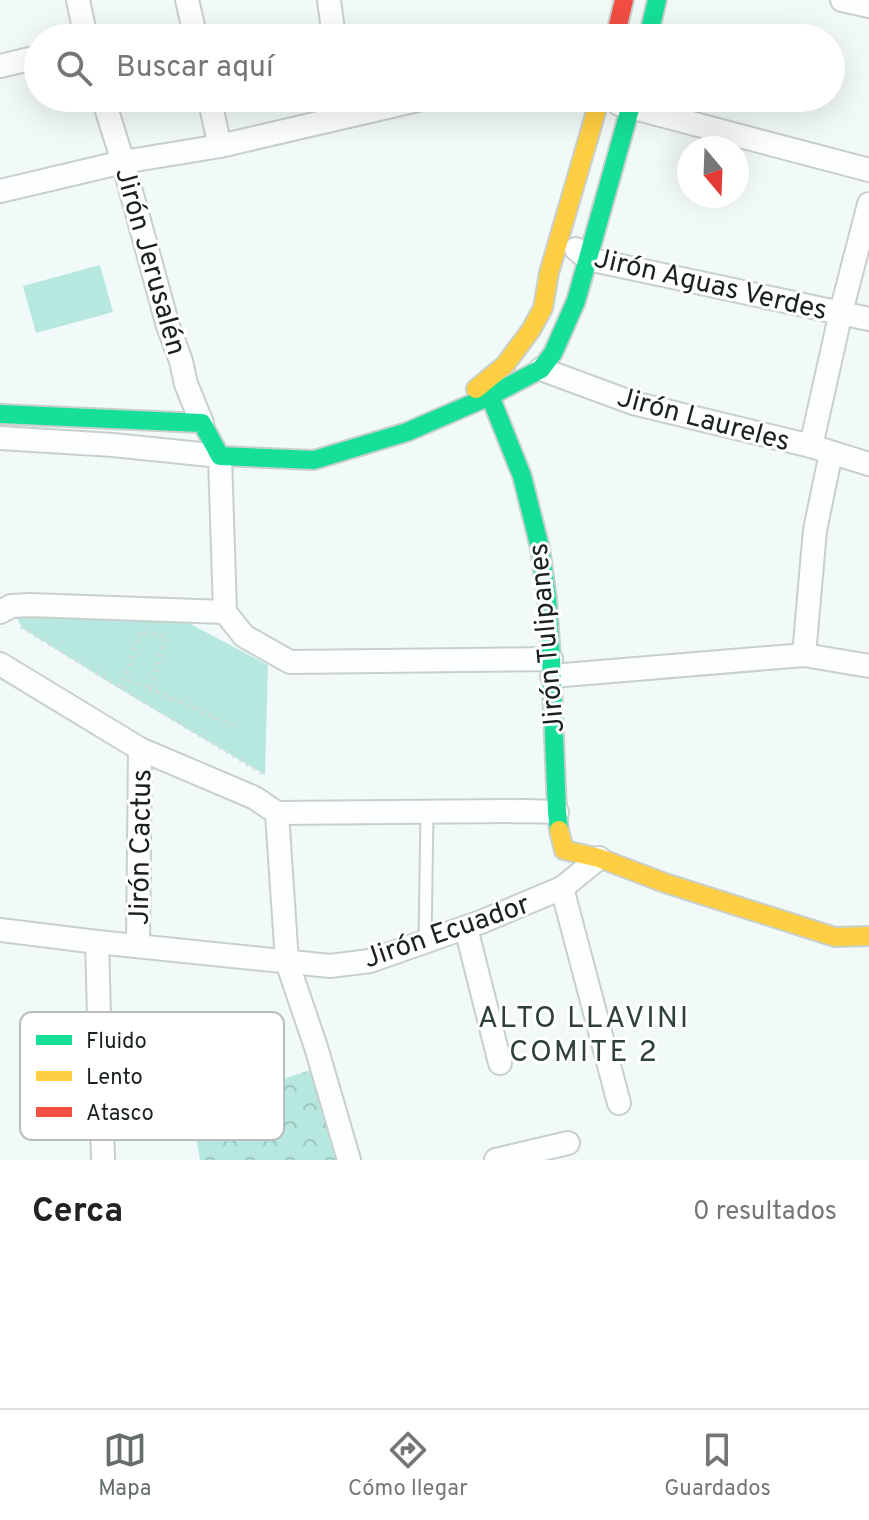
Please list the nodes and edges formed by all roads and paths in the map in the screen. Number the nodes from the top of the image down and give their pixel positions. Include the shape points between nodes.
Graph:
1 (78, 0) edge
2 (187, 0) edge
3 (329, 0) edge
4 (624, 0) edge
5 (657, 0) edge
6 (842, 0) edge
7 (869, 6) edge
8 (83, 24) edge
9 (193, 24) edge
10 (332, 24) edge
11 (618, 24) edge
12 (651, 24) edge
13 (24, 60) edge
14 (0, 66) edge
15 (107, 112) edge
16 (212, 112) edge
17 (328, 112) edge
18 (596, 112) edge
19 (629, 112) edge
20 (664, 112) edge
21 (220, 146) junction
22 (123, 162) junction
23 (869, 170) edge
24 (0, 191) edge
25 (869, 204) edge
26 (560, 235) junction
27 (588, 259) junction
28 (841, 312) junction
29 (869, 319) edge
30 (541, 369) junction
31 (490, 396) junction
32 (0, 414) edge
33 (449, 415) junction
34 (202, 423) junction
35 (0, 438) edge
36 (821, 450) junction
37 (220, 456) junction
38 (869, 464) edge
39 (225, 612) junction
40 (10, 618) edge
41 (804, 655) junction
42 (0, 664) edge
43 (869, 666) edge
44 (552, 668) junction
45 (124, 679) junction
46 (121, 688) junction
47 (150, 689) junction
48 (232, 725) dead end
49 (140, 749) junction
50 (265, 775) dead end
51 (427, 812) junction
52 (557, 812) junction
53 (277, 813) junction
54 (599, 858) junction
55 (562, 888) junction
56 (466, 928) junction
57 (0, 930) edge
58 (869, 936) edge
59 (97, 942) junction
60 (425, 942) junction
61 (138, 946) junction
62 (287, 962) junction
63 (99, 1012) edge
64 (500, 1063) dead end
65 (619, 1103) dead end
66 (102, 1140) edge
67 (568, 1143) dead end
68 (103, 1160) edge
69 (349, 1160) edge
70 (496, 1160) edge

1 - 8 street
2 - 9 street
3 - 10 street
4 - 11 street
5 - 12 street
6 - 7 street
13 - 14 street
15 - 22 street, Jirón Jerusalén
16 - 21 street
17 - 21 street
18 - 26 street
19 - 27 street
20 - 23 street
21 - 22 street
22 - 24 street
22 - 34 street, Jirón Jerusalén via 168,326
25 - 28 street
26 - 27 street, Jirón Aguas Verdes
26 - 33 street via 543,308 531,330 505,365
27 - 28 street, Jirón Aguas Verdes
27 - 30 street via 576,301
28 - 29 street, Jirón Aguas Verdes
28 - 36 street
30 - 31 street
30 - 36 street, Jirón Laureles via 633,403
31 - 33 street
31 - 44 street, Jirón Tulipanes via 522,476 540,548
32 - 34 street
33 - 37 street via 314,460
34 - 37 street
35 - 37 street
36 - 38 street, Jirón Laureles
36 - 41 street
37 - 39 street
39 - 40 street via 30,605 11,606
39 - 44 street via 244,636 290,662
40 - 46 path
41 - 43 street
41 - 44 street
42 - 49 street
44 - 52 street, Jirón Tulipanes
45 - 46 path
45 - 47 path
45 - 47 path via 141,632 166,636
46 - 50 path
47 - 48 path
49 - 53 street via 255,798
49 - 61 street, Jirón Cactus
51 - 52 street
51 - 53 street
51 - 60 lane
52 - 54 street, Jirón Tulipanes via 564,850
53 - 62 street
54 - 55 street, Jirón Ecuador
54 - 58 street via 835,937
55 - 56 street, Jirón Ecuador
55 - 65 street
56 - 60 street, Jirón Ecuador
56 - 64 street
57 - 59 street, Jirón Ecuador
59 - 61 street, Jirón Ecuador
59 - 63 street
60 - 62 street, Jirón Ecuador via 370,961 330,966
61 - 62 street, Jirón Ecuador
62 - 69 street
66 - 68 street
67 - 70 street

